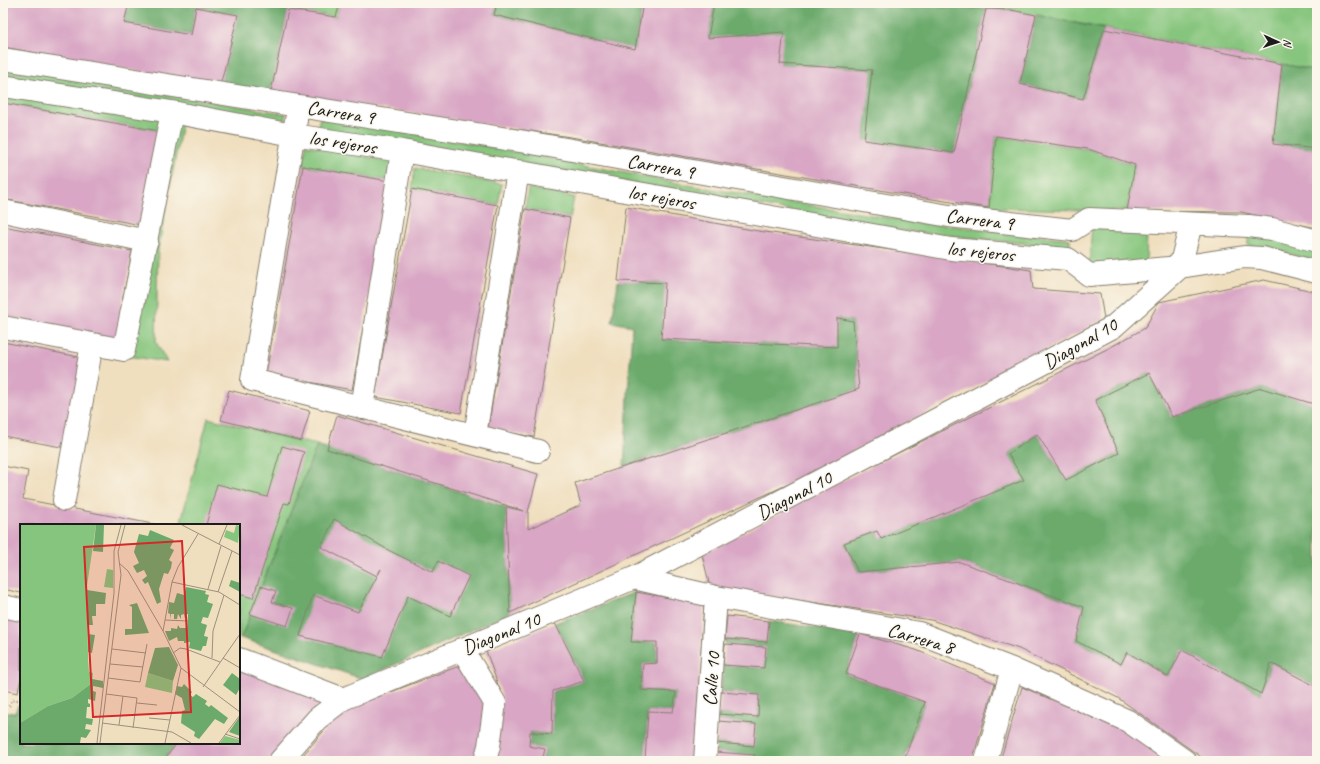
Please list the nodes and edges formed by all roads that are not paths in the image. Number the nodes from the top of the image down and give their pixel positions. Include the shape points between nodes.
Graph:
1 (3, 60) edge
2 (3, 86) edge
3 (299, 106) junction
4 (172, 112) junction
5 (294, 135) junction
6 (402, 151) junction
7 (518, 171) junction
8 (3, 211) edge
9 (1191, 224) junction
10 (147, 241) junction
11 (1317, 241) edge
12 (1180, 267) junction
13 (1317, 272) edge
14 (3, 327) edge
15 (92, 344) junction
16 (362, 408) junction
17 (475, 435) junction
18 (538, 451) dead end
19 (64, 500) dead end
20 (634, 578) junction
21 (716, 597) junction
22 (3, 606) edge
23 (20, 610) edge
24 (462, 649) junction
25 (240, 659) edge
26 (1012, 669) junction
27 (342, 699) junction
28 (280, 761) edge
29 (485, 761) edge
30 (705, 761) edge
31 (986, 761) edge
32 (1185, 761) edge

1 - 3 street, Carrera 9
2 - 4 street, los rejeros
3 - 5 street
3 - 9 street, Carrera 9 via 526,142 949,216 1072,230 1089,219
4 - 5 street, los rejeros
4 - 10 street
5 - 6 street, los rejeros
5 - 16 street via 252,380
6 - 7 street, los rejeros
6 - 16 street
7 - 12 street, los rejeros via 950,249 1068,259 1089,275
7 - 17 street
8 - 10 street
9 - 11 street, Carrera 9 via 1272,229
9 - 12 street
10 - 15 street via 124,350
12 - 13 street, los rejeros via 1244,256
12 - 20 street, Diagonal 10 via 1113,327
14 - 15 street
15 - 19 street
16 - 17 street
17 - 18 street
20 - 21 street, Carrera 8
20 - 24 street, Diagonal 10
21 - 26 street, Carrera 8 via 919,633
21 - 30 street, Calle 10
22 - 23 street
24 - 27 street, Diagonal 10
24 - 29 street via 494,703
25 - 27 street
26 - 31 street
26 - 32 street, Carrera 8 via 1128,721
27 - 28 street, Diagonal 10 via 317,719

